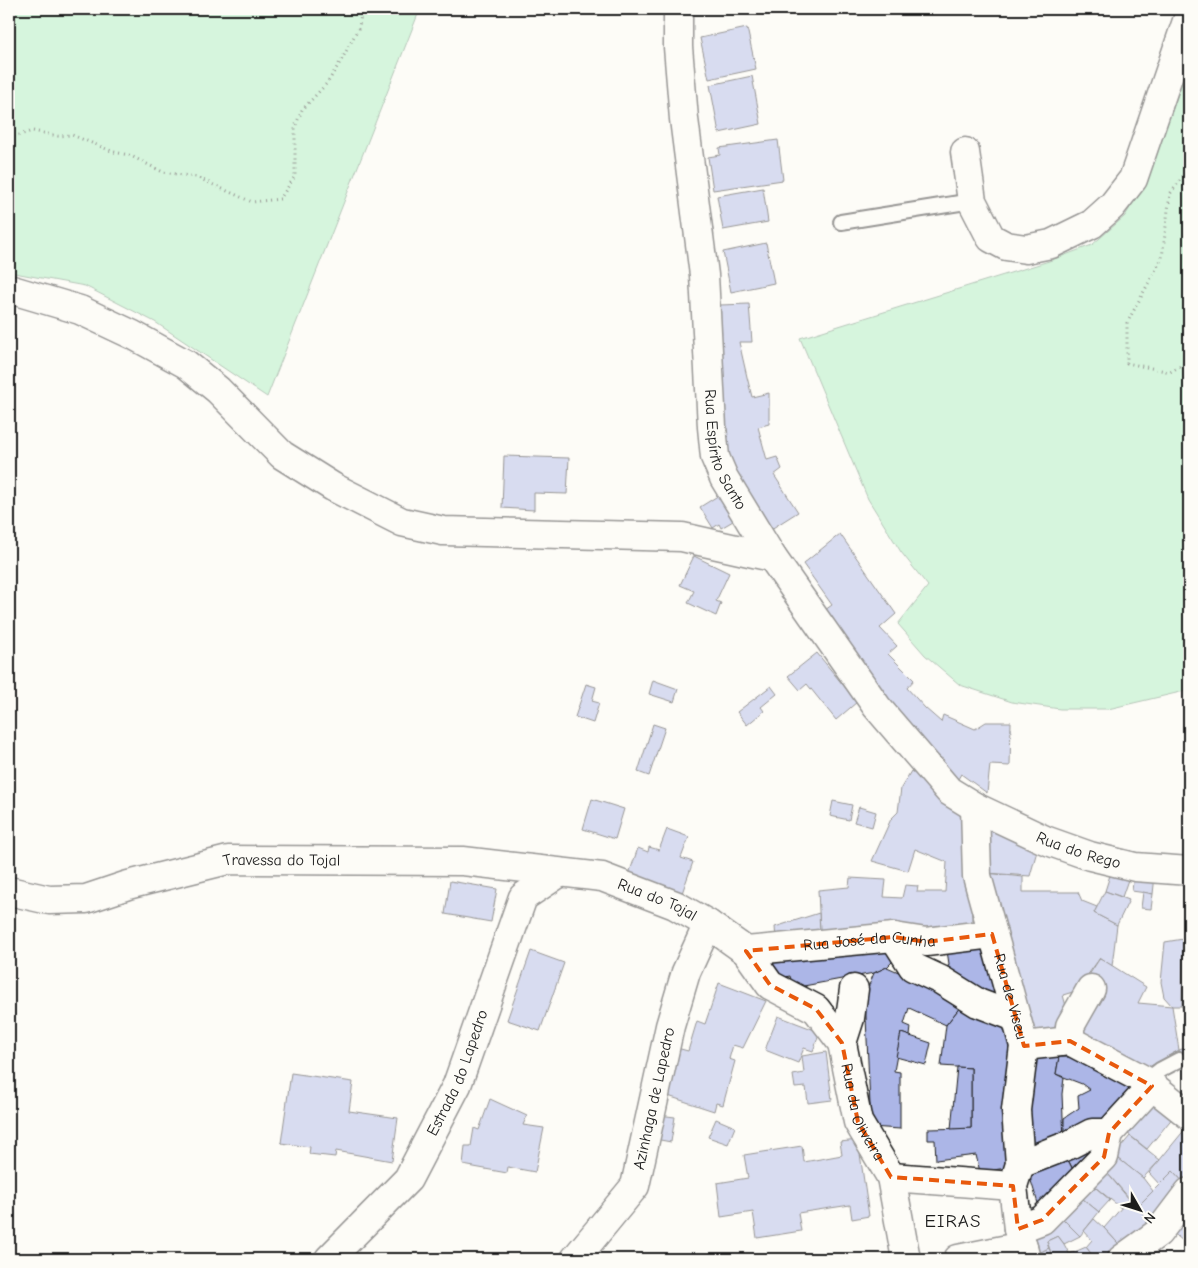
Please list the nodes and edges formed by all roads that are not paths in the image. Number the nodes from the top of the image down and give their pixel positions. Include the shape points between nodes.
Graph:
1 (678, 9) edge
2 (1189, 15) edge
3 (965, 152) dead end
4 (972, 201) junction
5 (841, 222) dead end
6 (9, 288) edge
7 (772, 557) junction
8 (975, 807) junction
9 (1189, 871) edge
10 (559, 873) junction
11 (9, 891) edge
12 (708, 924) junction
13 (992, 934) junction
14 (894, 937) junction
15 (746, 951) junction
16 (854, 989) dead end
17 (1091, 989) dead end
18 (1015, 1016) junction
19 (1070, 1041) junction
20 (842, 1043) junction
21 (1024, 1046) junction
22 (1179, 1060) dead end
23 (1149, 1083) junction
24 (1189, 1115) edge
25 (1109, 1133) junction
26 (1016, 1175) junction
27 (891, 1178) junction
28 (1189, 1192) edge
29 (1023, 1245) edge
30 (329, 1259) edge
31 (575, 1259) edge
32 (906, 1259) edge
33 (958, 1259) edge
34 (1122, 1259) edge

1 - 7 street, Rua Espírito Santo via 684,119 704,275 715,457 724,478
2 - 4 street via 1133,179 1112,206 1092,224 1051,244 1026,249 1006,246 991,238
3 - 4 street
4 - 5 lane
6 - 7 street via 80,310 133,334 186,364 218,390 282,455 333,487 402,522 443,531 682,537
7 - 8 street, Rua Espírito Santo via 876,707 949,791
8 - 9 street, Rua do Rego via 1045,840 1090,856 1135,866
8 - 13 street, Rua de Viseu via 977,876
10 - 11 street, Travessa do Tojal via 463,862 228,860 128,885 86,900 49,900
10 - 12 street, Rua do Tojal via 602,876 675,905
10 - 30 street, Estrada do Lapedro via 523,897 457,1085 408,1179
12 - 15 street, Rua do Tojal
12 - 31 street, Azinhaga de Lapedro via 686,972 670,1026 635,1186
13 - 14 street, Rua José da Cunha via 926,942
13 - 18 street, Rua de Viseu
14 - 15 street, Rua José da Cunha
14 - 18 street via 913,967 978,1002
15 - 20 street, Rua da Oliveira via 770,985 816,1009
16 - 20 street, Rua da Oliveira
17 - 19 street via 1070,1026
18 - 21 street, Rua de Viseu
19 - 21 street
19 - 23 street
20 - 27 street, Rua da Oliveira via 858,1122
21 - 26 street, Rua de Viseu via 1016,1110
22 - 23 lane via 1160,1070
23 - 24 street
23 - 25 street
25 - 26 street via 1092,1133
25 - 29 street via 1104,1157 1042,1220
26 - 27 street
26 - 29 street, Rua de Viseu
27 - 32 street
28 - 34 street via 1158,1233
29 - 33 street

